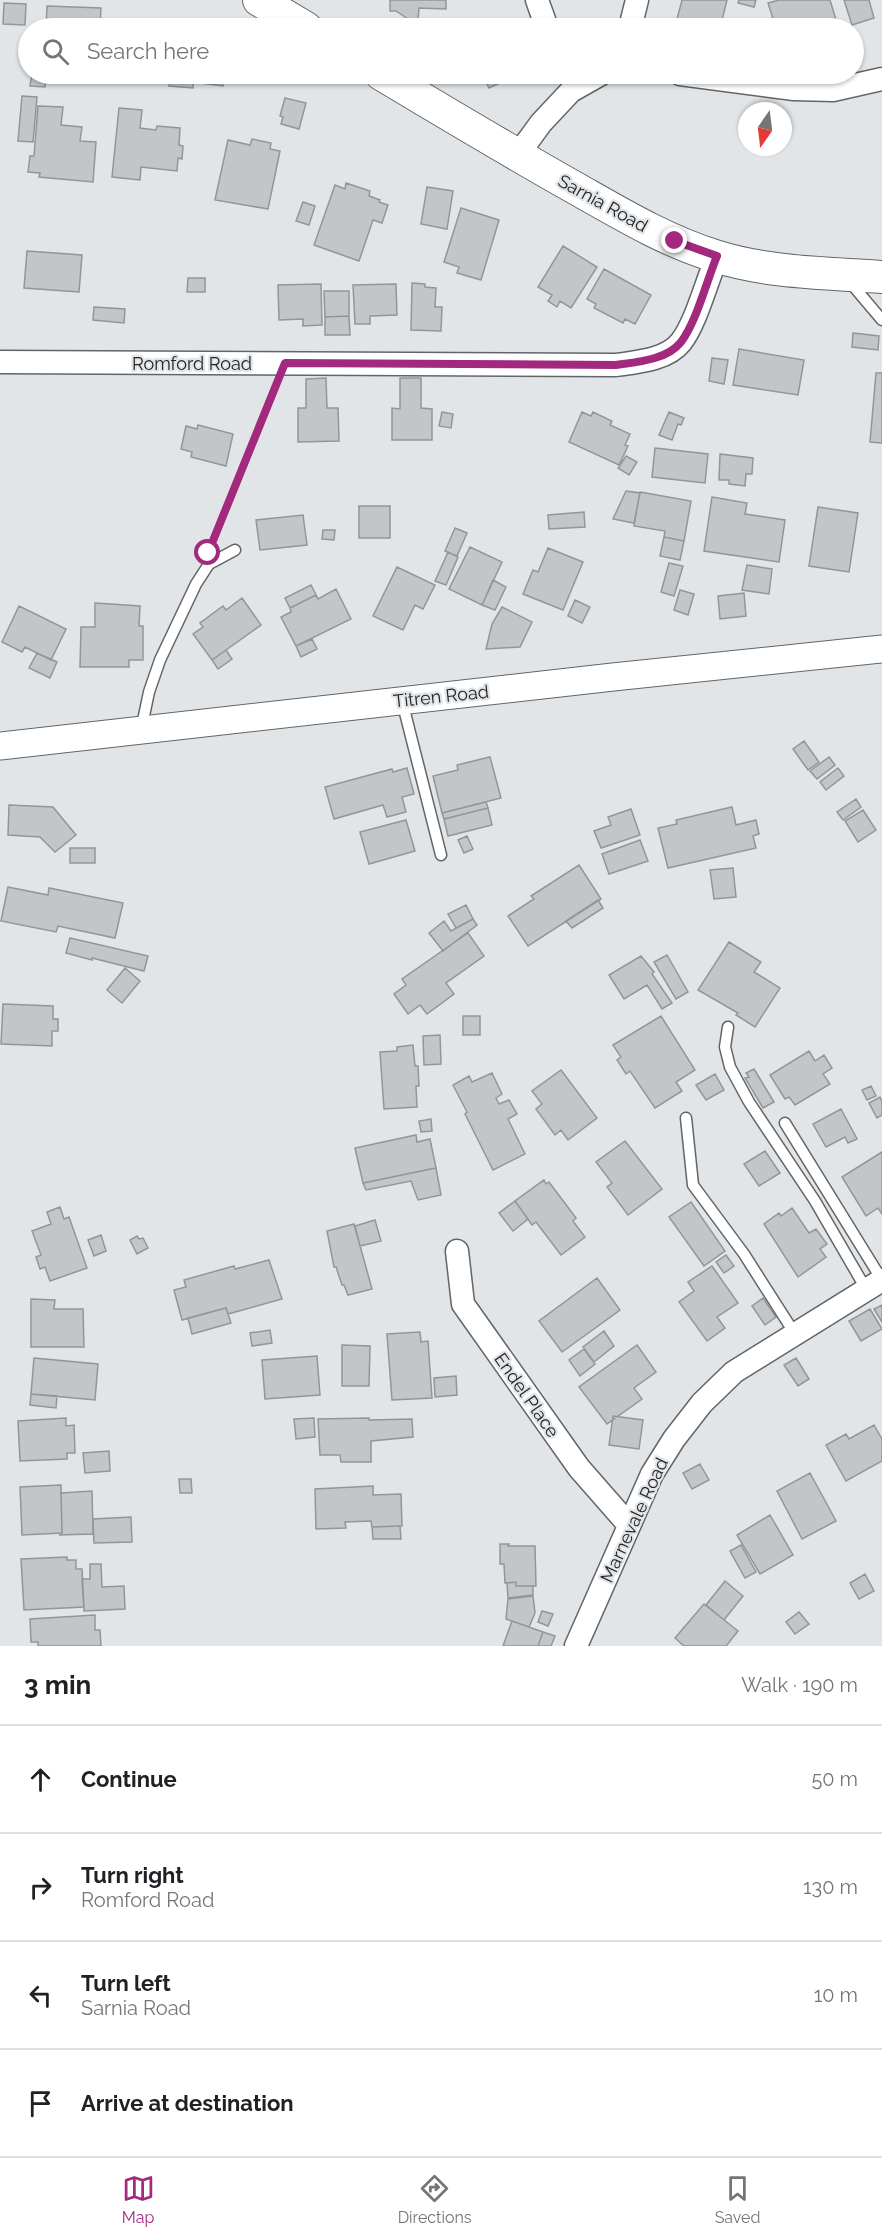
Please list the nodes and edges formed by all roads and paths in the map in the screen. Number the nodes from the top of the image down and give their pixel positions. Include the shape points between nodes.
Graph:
1 (259, 0) edge
2 (537, 0) edge
3 (637, 0) edge
4 (289, 18) edge
5 (543, 18) edge
6 (632, 18) edge
7 (882, 79) edge
8 (864, 83) edge
9 (398, 84) edge
10 (566, 84) edge
11 (756, 84) edge
12 (860, 84) edge
13 (518, 156) junction
14 (717, 256) junction
15 (844, 274) junction
16 (882, 278) edge
17 (882, 320) edge
18 (0, 362) edge
19 (285, 363) junction
20 (235, 550) dead end
21 (201, 573) junction
22 (882, 650) edge
23 (402, 700) junction
24 (141, 731) junction
25 (0, 746) edge
26 (441, 855) dead end
27 (728, 1027) dead end
28 (686, 1118) dead end
29 (785, 1123) dead end
30 (457, 1251) dead end
31 (877, 1283) edge
32 (795, 1334) junction
33 (628, 1524) junction
34 (576, 1646) edge

1 - 4 main road
2 - 5 street
3 - 6 street
7 - 8 street
9 - 13 main road, Sarnia Road
10 - 13 street
11 - 12 street via 833,90
13 - 14 main road, Sarnia Road via 630,219
14 - 15 main road, Sarnia Road via 767,267
14 - 19 street, Romford Road via 680,343 665,354 642,361 616,365
15 - 16 main road, Sarnia Road
15 - 17 lane
18 - 19 street, Romford Road
19 - 21 path
20 - 21 lane
21 - 24 lane via 160,660
22 - 23 street, Titren Road
23 - 24 street, Titren Road
23 - 26 lane
24 - 25 street, Titren Road
27 - 31 lane via 725,1047 730,1067 749,1102 815,1201
28 - 32 lane via 693,1185 744,1254
29 - 31 lane
30 - 33 street, Endel Place via 463,1304 579,1468
31 - 32 street, Marnevale Road
32 - 33 street, Marnevale Road via 734,1372 702,1403 674,1438
33 - 34 street, Marnevale Road

